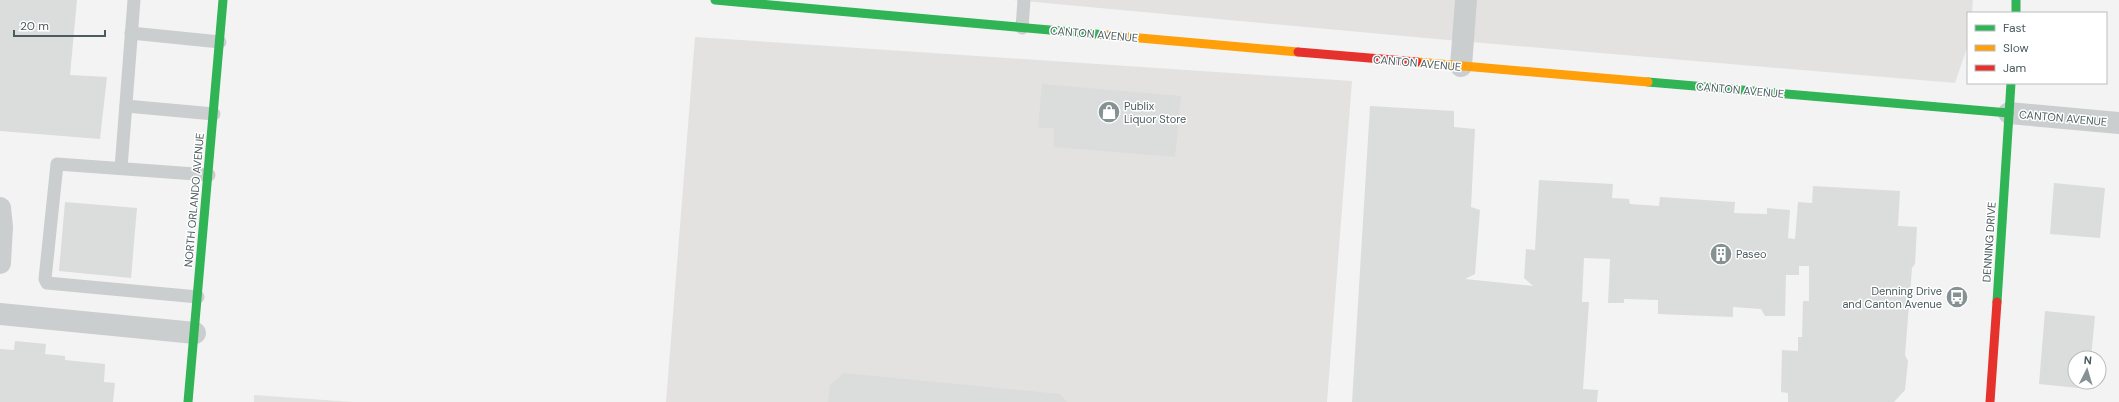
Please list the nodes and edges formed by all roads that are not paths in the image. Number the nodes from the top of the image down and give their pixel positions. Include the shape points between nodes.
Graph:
1 (134, 0) edge
2 (223, 0) edge
3 (715, 0) edge
4 (1024, 0) edge
5 (1466, 0) edge
6 (2016, 0) edge
7 (2016, 12) edge
8 (1022, 28) junction
9 (131, 33) junction
10 (220, 42) junction
11 (1461, 66) junction
12 (2011, 84) edge
13 (126, 106) junction
14 (2009, 113) junction
15 (214, 114) junction
16 (2119, 123) edge
17 (121, 168) junction
18 (209, 175) junction
19 (0, 208) edge
20 (0, 262) edge
21 (198, 297) junction
22 (0, 314) edge
23 (195, 333) junction
24 (188, 402) edge
25 (1990, 402) edge

1 - 9 lane
2 - 10 street, NORTH ORLANDO AVENUE
3 - 8 street, CANTON AVENUE
4 - 8 lane
5 - 11 street
6 - 7 street
8 - 11 street, CANTON AVENUE
9 - 10 lane
9 - 13 lane
10 - 15 street, NORTH ORLANDO AVENUE
11 - 14 street, CANTON AVENUE
12 - 14 street, DENNING DRIVE
13 - 15 lane
13 - 17 lane
14 - 16 street, CANTON AVENUE
14 - 25 street, DENNING DRIVE
15 - 18 street, NORTH ORLANDO AVENUE
17 - 18 lane
17 - 21 lane via 57,164 45,281
18 - 21 street, NORTH ORLANDO AVENUE
19 - 20 street
21 - 23 street, NORTH ORLANDO AVENUE
22 - 23 street
23 - 24 street, NORTH ORLANDO AVENUE

